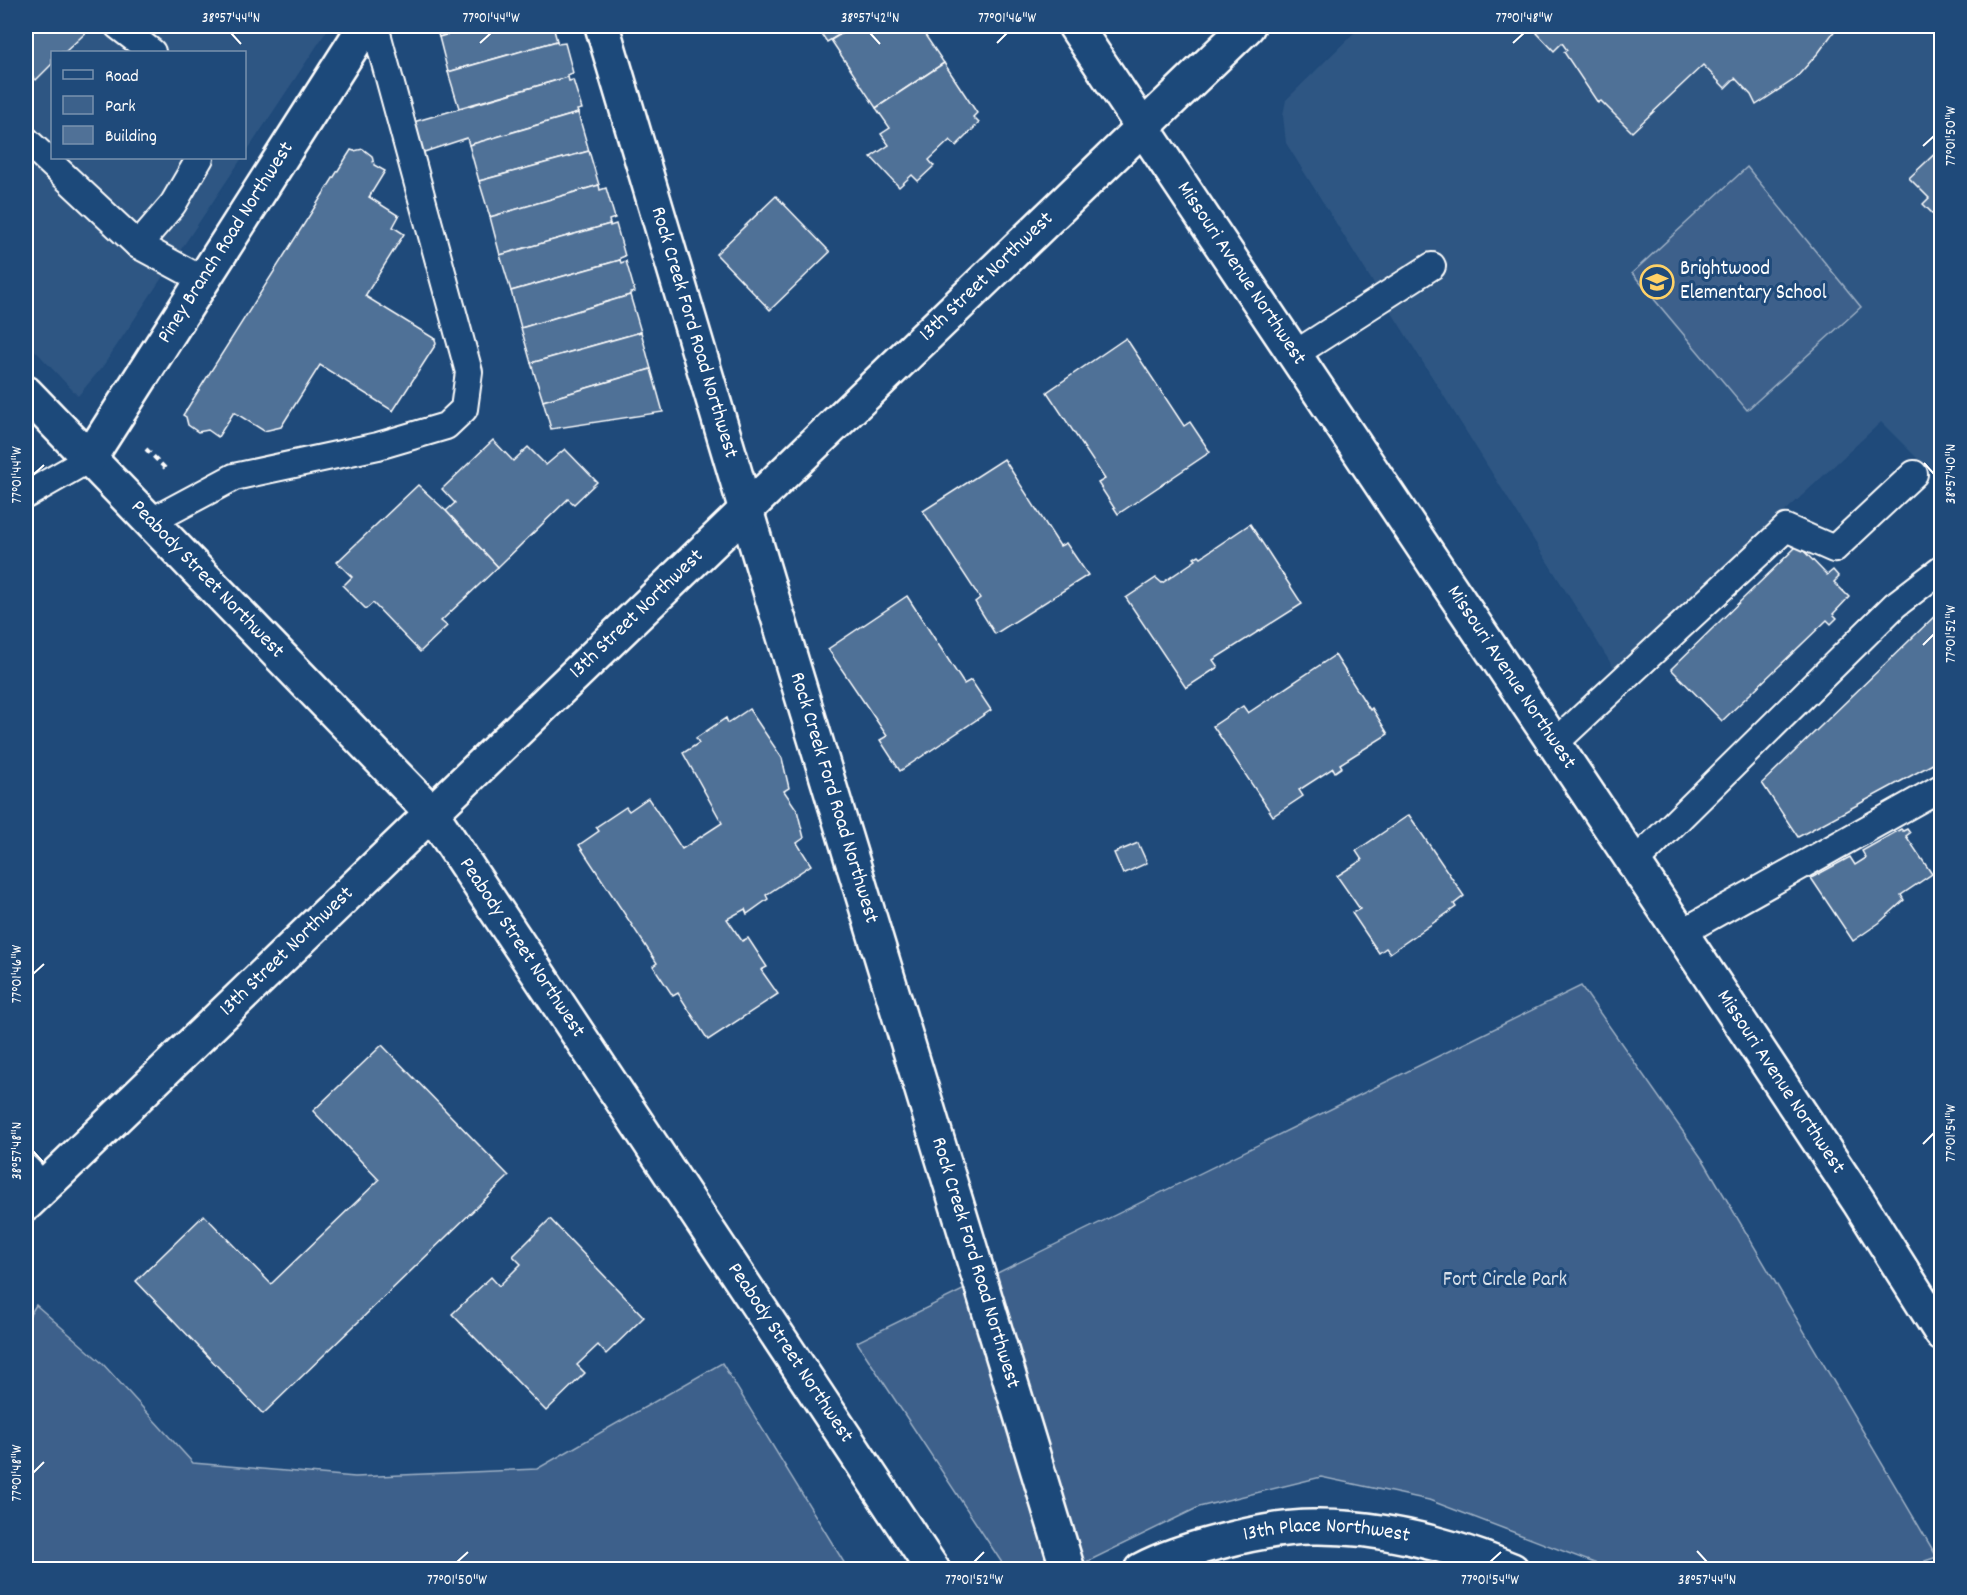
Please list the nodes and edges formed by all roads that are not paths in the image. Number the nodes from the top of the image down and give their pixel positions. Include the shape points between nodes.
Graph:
1 (118, 26) edge
2 (366, 26) edge
3 (375, 26) edge
4 (602, 26) edge
5 (1075, 26) edge
6 (1248, 26) edge
7 (151, 51) edge
8 (1144, 126) junction
9 (26, 140) edge
10 (199, 159) edge
11 (138, 245) junction
12 (1432, 266) dead end
13 (203, 280) junction
14 (1296, 354) junction
15 (26, 393) edge
16 (89, 459) junction
17 (1914, 474) dead end
18 (26, 495) edge
19 (745, 509) junction
20 (150, 522) junction
21 (1941, 569) edge
22 (1555, 743) junction
23 (1941, 787) edge
24 (431, 812) junction
25 (1634, 862) junction
26 (1681, 933) junction
27 (32, 1186) edge
28 (1941, 1334) edge
29 (933, 1569) edge
30 (1068, 1569) edge
31 (1141, 1569) edge
32 (1512, 1569) edge

1 - 7 lane
2 - 13 street, Piney Branch Road Northwest
3 - 20 lane via 468,372 464,409 446,426 378,446 234,477
4 - 19 street, Rock Creek Ford Road Northwest
5 - 8 street, Missouri Avenue Northwest
6 - 8 street, 13th Street Northwest
8 - 14 street, Missouri Avenue Northwest
8 - 19 street, 13th Street Northwest
9 - 11 lane
10 - 11 lane via 173,204
11 - 13 lane
12 - 14 lane
13 - 16 street, Piney Branch Road Northwest
14 - 22 street, Missouri Avenue Northwest
15 - 16 street, Peabody Street Northwest
16 - 18 lane
16 - 20 street, Peabody Street Northwest
17 - 22 lane via 1834,549 1785,528
19 - 24 street, 13th Street Northwest
19 - 30 street, Rock Creek Ford Road Northwest
20 - 24 street, Peabody Street Northwest
21 - 25 lane via 1896,605
22 - 25 street, Missouri Avenue Northwest
23 - 26 lane
24 - 27 street, 13th Street Northwest
24 - 29 street, Peabody Street Northwest
25 - 26 street, Missouri Avenue Northwest
26 - 28 street, Missouri Avenue Northwest via 1859,1202
31 - 32 street, 13th Place Northwest via 1198,1547 1311,1527 1372,1530 1479,1556

